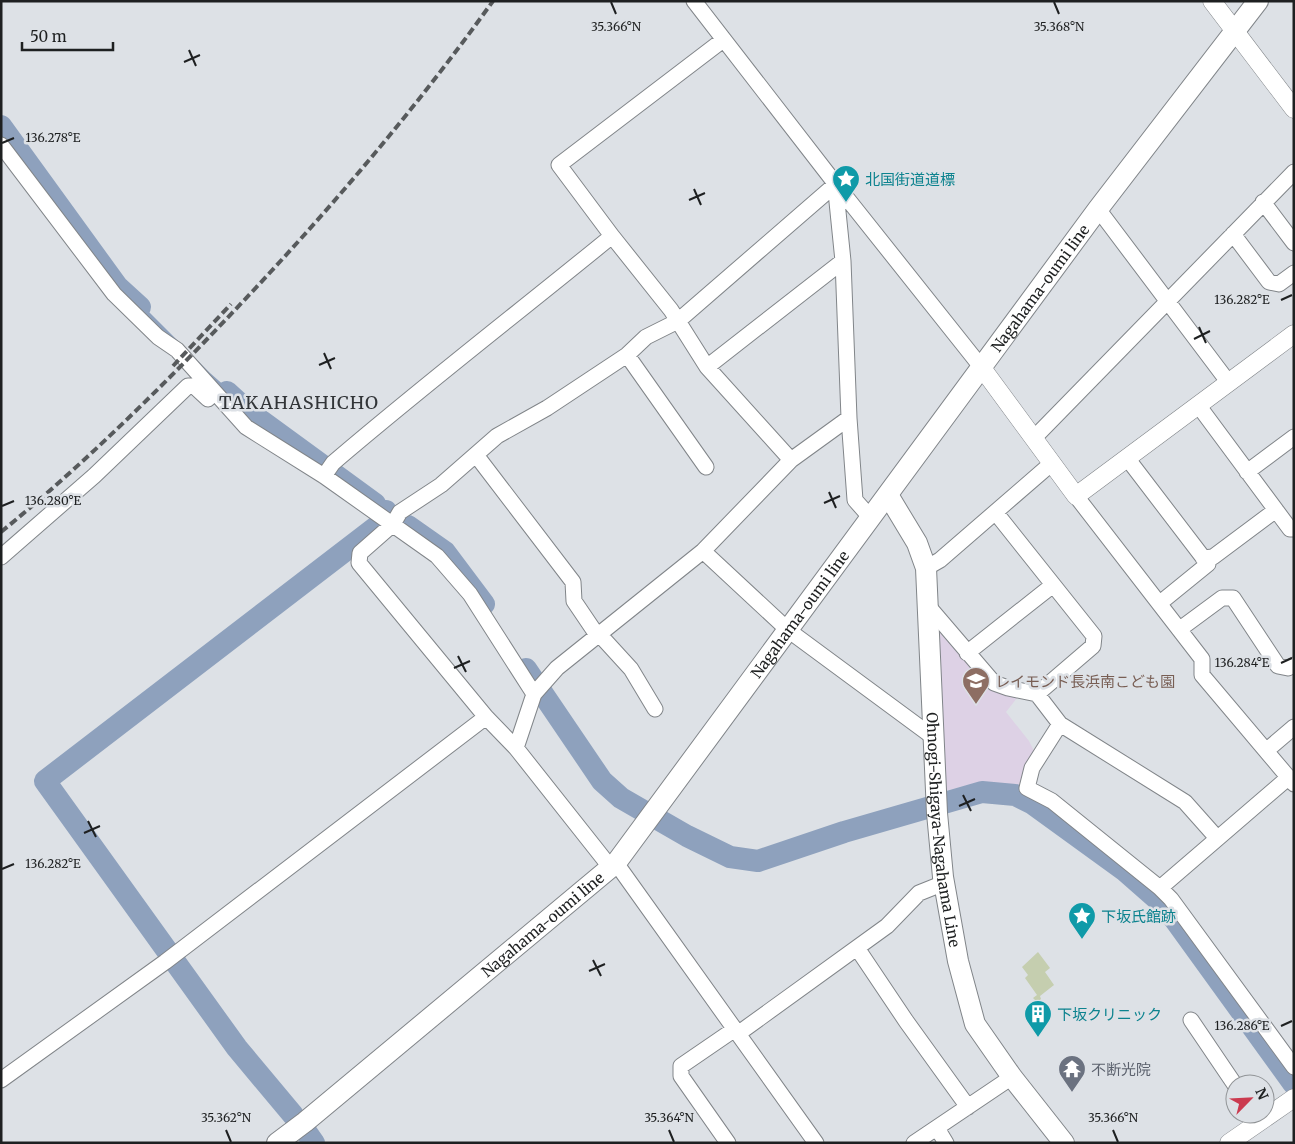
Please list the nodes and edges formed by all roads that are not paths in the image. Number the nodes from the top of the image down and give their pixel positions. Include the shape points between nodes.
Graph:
1 (694, 1) edge
2 (1212, 1) edge
3 (1253, 8) edge
4 (1235, 31) junction
5 (723, 40) junction
6 (1294, 109) edge
7 (1, 144) edge
8 (1294, 172) edge
9 (837, 185) junction
10 (1264, 202) junction
11 (1098, 209) junction
12 (1233, 234) junction
13 (612, 236) junction
14 (1294, 243) edge
15 (843, 261) junction
16 (1294, 273) edge
17 (1167, 301) junction
18 (678, 321) junction
19 (1294, 334) edge
20 (627, 355) junction
21 (707, 367) junction
22 (982, 368) junction
23 (1229, 383) junction
24 (1198, 405) junction
25 (849, 418) junction
26 (246, 426) junction
27 (1294, 437) edge
28 (1034, 438) junction
29 (476, 455) junction
30 (1127, 458) junction
31 (791, 460) junction
32 (1052, 463) junction
33 (706, 467) dead end
34 (328, 470) junction
35 (1247, 472) junction
36 (888, 495) junction
37 (1076, 496) junction
38 (1276, 510) junction
39 (996, 513) junction
40 (870, 517) junction
41 (391, 519) junction
42 (1294, 529) edge
43 (703, 551) junction
44 (1, 557) edge
45 (1202, 558) junction
46 (926, 568) junction
47 (1053, 585) junction
48 (1160, 603) junction
49 (929, 607) junction
50 (1180, 629) junction
51 (788, 630) junction
52 (598, 634) junction
53 (967, 653) junction
54 (1294, 665) edge
55 (538, 690) junction
56 (1037, 694) junction
57 (655, 709) dead end
58 (486, 717) junction
59 (1060, 724) junction
60 (1294, 726) edge
61 (934, 738) junction
62 (516, 748) junction
63 (1267, 750) junction
64 (1291, 780) edge
65 (1217, 838) junction
66 (614, 865) junction
67 (944, 883) junction
68 (1160, 888) junction
69 (857, 948) junction
70 (1191, 1020) dead end
71 (737, 1031) junction
72 (1294, 1067) edge
73 (1228, 1074) edge
74 (1012, 1077) junction
75 (1, 1080) edge
76 (1294, 1098) edge
77 (968, 1107) junction
78 (1275, 1110) edge
79 (1254, 1124) edge
80 (936, 1128) junction
81 (288, 1140) edge
82 (728, 1143) edge
83 (816, 1143) edge
84 (914, 1143) edge
85 (946, 1143) edge
86 (1064, 1143) edge
87 (1228, 1143) edge

1 - 5 street
2 - 4 street
3 - 4 main road, Nagahama-oumi line
4 - 6 street
4 - 11 main road, Nagahama-oumi line
5 - 9 street
5 - 13 street via 559,165
7 - 26 street via 114,294 158,337 177,350
8 - 10 street
9 - 15 street
9 - 18 street
9 - 22 street
10 - 12 street
10 - 14 street
11 - 17 street
11 - 22 main road, Nagahama-oumi line
12 - 16 street via 1269,282 1279,284
12 - 17 street
13 - 18 street
13 - 34 street via 409,398
15 - 21 street
15 - 25 street
17 - 23 street
17 - 28 street
18 - 20 street via 646,337
18 - 21 street
19 - 23 street
20 - 29 street via 547,408 504,431
20 - 33 street
21 - 31 street
22 - 28 street
22 - 36 main road, Nagahama-oumi line
23 - 24 street
24 - 30 street
24 - 35 street
25 - 31 street
25 - 40 street via 855,500
26 - 34 street
26 - 44 street via 226,416 194,386 188,386 94,476
27 - 35 street
28 - 32 street
29 - 41 street
29 - 52 street via 573,582 574,601
30 - 37 street
30 - 45 street
31 - 43 street
32 - 37 street
32 - 39 street
34 - 41 street
35 - 38 street
36 - 40 main road, Nagahama-oumi line
36 - 46 main road, Ohnogi-Shigaya-Nagahama Line via 917,543
37 - 48 street via 1126,564
38 - 42 street
38 - 45 street via 1213,556
39 - 46 street
39 - 47 street
40 - 51 main road, Nagahama-oumi line
41 - 55 street via 437,556 470,594
41 - 58 street via 360,552 359,563
43 - 51 street
43 - 52 street
45 - 48 street via 1208,564
46 - 49 main road, Ohnogi-Shigaya-Nagahama Line
47 - 53 street
47 - 56 street via 1094,636 1092,646
48 - 50 street
49 - 53 street
49 - 61 main road, Ohnogi-Shigaya-Nagahama Line
50 - 54 street via 1222,598 1232,598 1278,666 1288,668
50 - 63 street via 1202,659 1202,675
51 - 61 street
51 - 66 main road, Nagahama-oumi line
52 - 55 street via 557,668
52 - 57 street via 631,669
53 - 56 street via 994,683
55 - 62 street
56 - 59 street
58 - 62 street
58 - 75 street via 173,956
59 - 65 street via 1185,802
59 - 68 street via 1032,768 1027,788 1052,801
60 - 63 street
61 - 67 main road, Ohnogi-Shigaya-Nagahama Line
62 - 66 street
63 - 64 street
64 - 65 street
65 - 68 street
66 - 71 street
66 - 81 main road, Nagahama-oumi line
67 - 69 street via 919,893 887,926
67 - 74 main road, Ohnogi-Shigaya-Nagahama Line via 958,961 975,1024
68 - 72 street
69 - 71 street
69 - 77 street
70 - 73 street
71 - 82 street via 681,1066 681,1076
71 - 83 street
74 - 77 street
74 - 86 main road, Ohnogi-Shigaya-Nagahama Line
76 - 78 street
77 - 80 street
79 - 87 street
80 - 84 street
80 - 85 street

